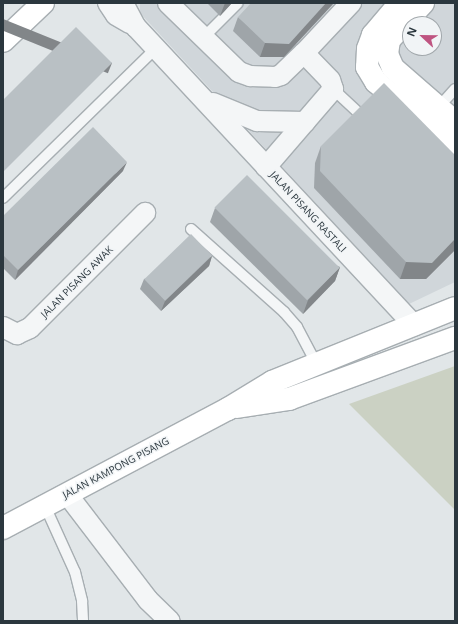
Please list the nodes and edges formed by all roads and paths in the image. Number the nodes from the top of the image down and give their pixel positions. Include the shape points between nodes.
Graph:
1 (43, 3) edge
2 (108, 3) edge
3 (123, 3) edge
4 (168, 3) edge
5 (238, 3) edge
6 (351, 3) edge
7 (400, 3) edge
8 (423, 3) edge
9 (136, 27) junction
10 (203, 38) junction
11 (3, 41) edge
12 (156, 48) junction
13 (304, 53) junction
14 (333, 89) junction
15 (455, 89) edge
16 (203, 99) junction
17 (437, 109) junction
18 (362, 116) edge
19 (305, 122) junction
20 (455, 122) edge
21 (455, 147) edge
22 (266, 167) junction
23 (3, 198) edge
24 (145, 213) dead end
25 (191, 229) dead end
26 (452, 307) edge
27 (414, 325) junction
28 (3, 327) edge
29 (455, 338) edge
30 (317, 365) junction
31 (228, 409) junction
32 (67, 494) junction
33 (44, 506) junction
34 (3, 528) edge
35 (83, 621) edge
36 (170, 621) edge

1 - 11 main road
2 - 9 street, JALAN PISANG RASTALI via 116,15
3 - 9 street, JALAN PISANG RASTALI
4 - 10 street
5 - 10 lane
6 - 13 street
7 - 21 main road via 373,35 368,49 367,67 376,82
8 - 17 main road via 389,40 387,54 393,68
9 - 12 street, JALAN PISANG RASTALI
10 - 13 street via 234,69 250,76 281,75
12 - 16 street, JALAN PISANG RASTALI
12 - 23 lane
13 - 14 street via 330,80
14 - 18 lane
14 - 19 street
15 - 17 lane
16 - 19 street, JALAN PISANG RASTALI via 256,121
16 - 22 street, JALAN PISANG RASTALI
17 - 20 main road
19 - 22 street
22 - 27 street, JALAN PISANG RASTALI
24 - 28 street, JALAN PISANG AWAK via 30,328 17,334
25 - 30 lane via 284,312 297,327
26 - 27 main road, JALAN KAMPONG PISANG
27 - 30 main road, JALAN KAMPONG PISANG
29 - 31 main road, JALAN KAMPONG PISANG via 289,399
30 - 31 main road, JALAN KAMPONG PISANG via 272,382
31 - 32 main road, JALAN KAMPONG PISANG
32 - 33 main road, JALAN KAMPONG PISANG
32 - 36 street via 148,600
33 - 34 main road, JALAN KAMPONG PISANG
33 - 35 lane via 75,572 82,601

